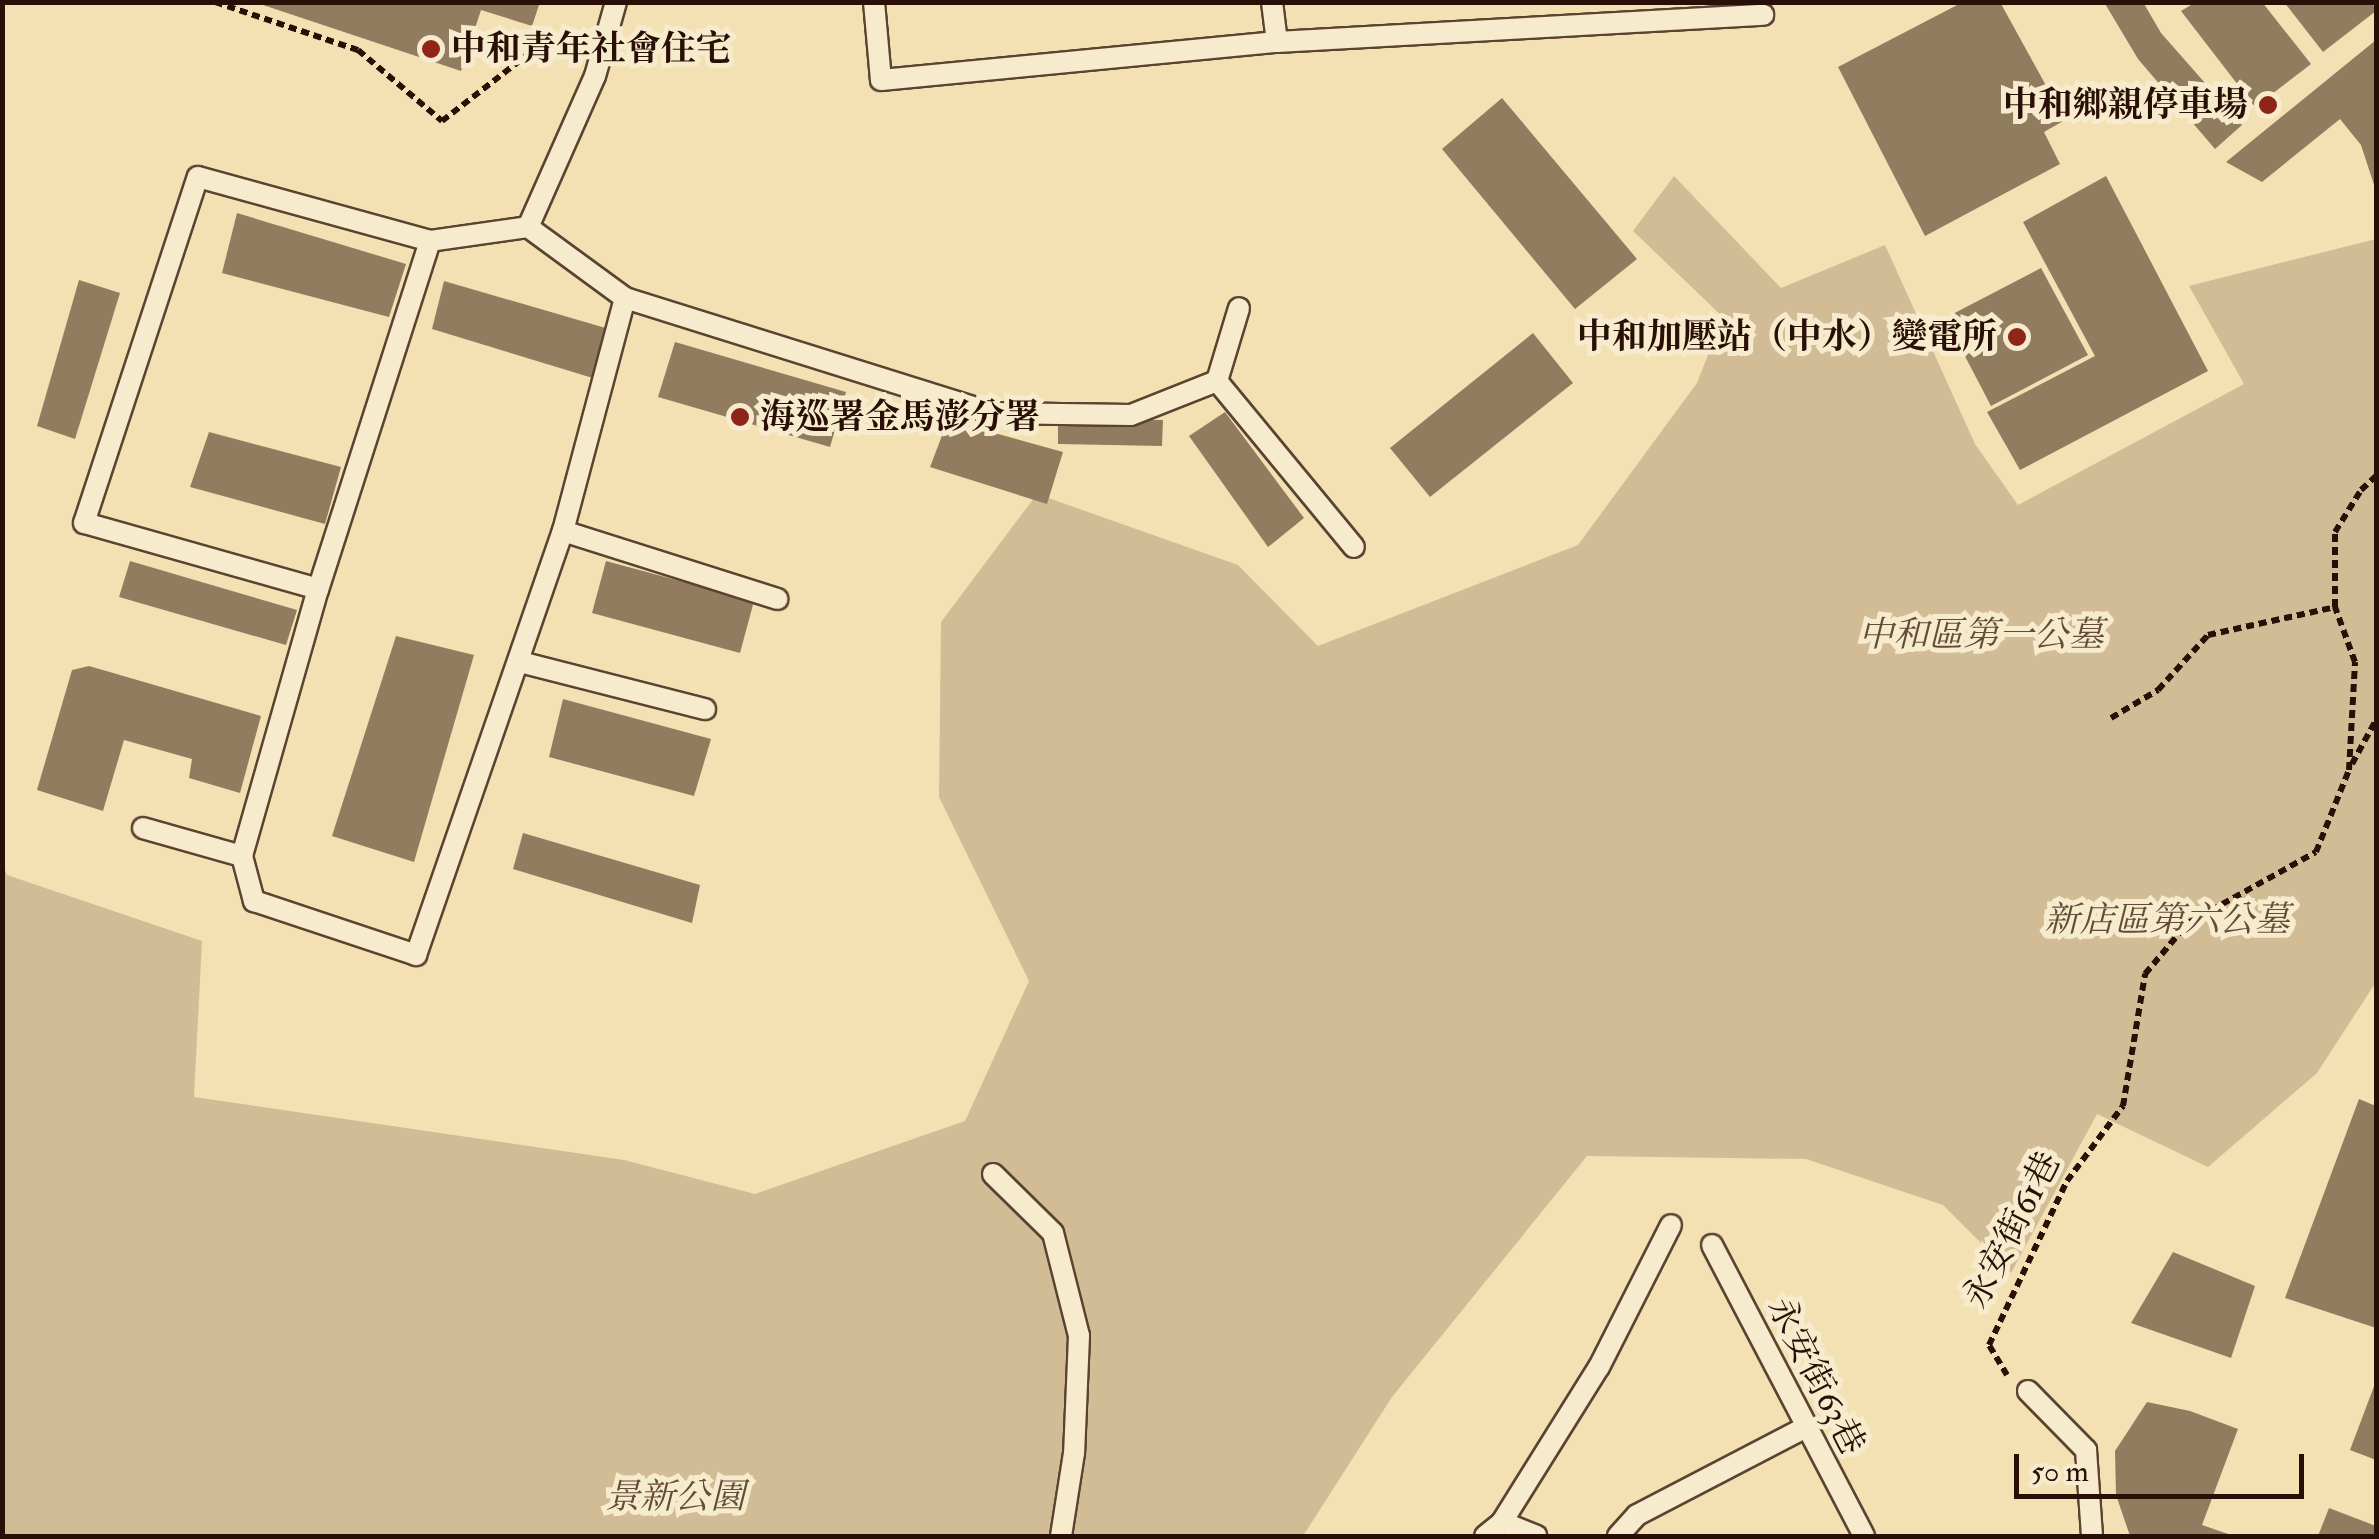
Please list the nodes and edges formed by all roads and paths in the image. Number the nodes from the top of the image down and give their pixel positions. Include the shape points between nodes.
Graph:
1 (215, 2) edge
2 (616, 2) edge
3 (874, 2) edge
4 (1272, 2) edge
5 (1660, 12) edge
6 (1764, 15) dead end
7 (1277, 42) junction
8 (599, 52) junction
9 (528, 227) junction
10 (430, 240) junction
11 (625, 298) junction
12 (1239, 308) dead end
13 (1217, 381) junction
14 (2376, 476) edge
15 (563, 531) junction
16 (1354, 546) dead end
17 (318, 589) junction
18 (778, 600) dead end
19 (2334, 608) junction
20 (520, 662) junction
21 (706, 708) dead end
22 (2111, 718) dead end
23 (2376, 720) edge
24 (2349, 770) junction
25 (143, 828) dead end
26 (242, 856) junction
27 (993, 1174) dead end
28 (1671, 1225) dead end
29 (1712, 1245) dead end
30 (2028, 1391) joint
31 (1804, 1428) junction
32 (1502, 1522) junction
33 (1062, 1536) edge
34 (1486, 1536) edge
35 (1536, 1536) edge
36 (1618, 1536) edge
37 (1864, 1536) edge
38 (2092, 1536) edge

1 - 8 path via 358,50 442,121 545,41
2 - 8 lane
3 - 7 lane via 882,80
4 - 7 lane
5 - 6 lane
5 - 7 lane
8 - 9 lane via 596,76
9 - 10 lane
9 - 11 lane
10 - 17 lane
10 - 17 lane via 198,177 84,523
11 - 13 lane via 992,413 1131,415
11 - 15 lane
12 - 13 lane
13 - 16 lane
14 - 19 path via 2335,532
15 - 18 lane
15 - 20 lane
17 - 26 lane
19 - 22 path via 2208,635 2158,690
19 - 24 path, 永安街61巷 via 2355,662
20 - 21 lane
20 - 26 lane via 416,955 254,901
23 - 24 path
24 - 30 path, 永安街61巷 via 2316,852 2188,924 2145,974 2123,1106 2068,1181 1990,1345 2005,1373
25 - 26 lane
27 - 33 lane via 1053,1233 1079,1336
28 - 32 lane via 1600,1367
29 - 31 lane, 永安街63巷
30 - 38 lane via 2086,1450
31 - 36 lane via 1637,1515
31 - 37 lane, 永安街63巷
32 - 34 lane
32 - 35 lane

